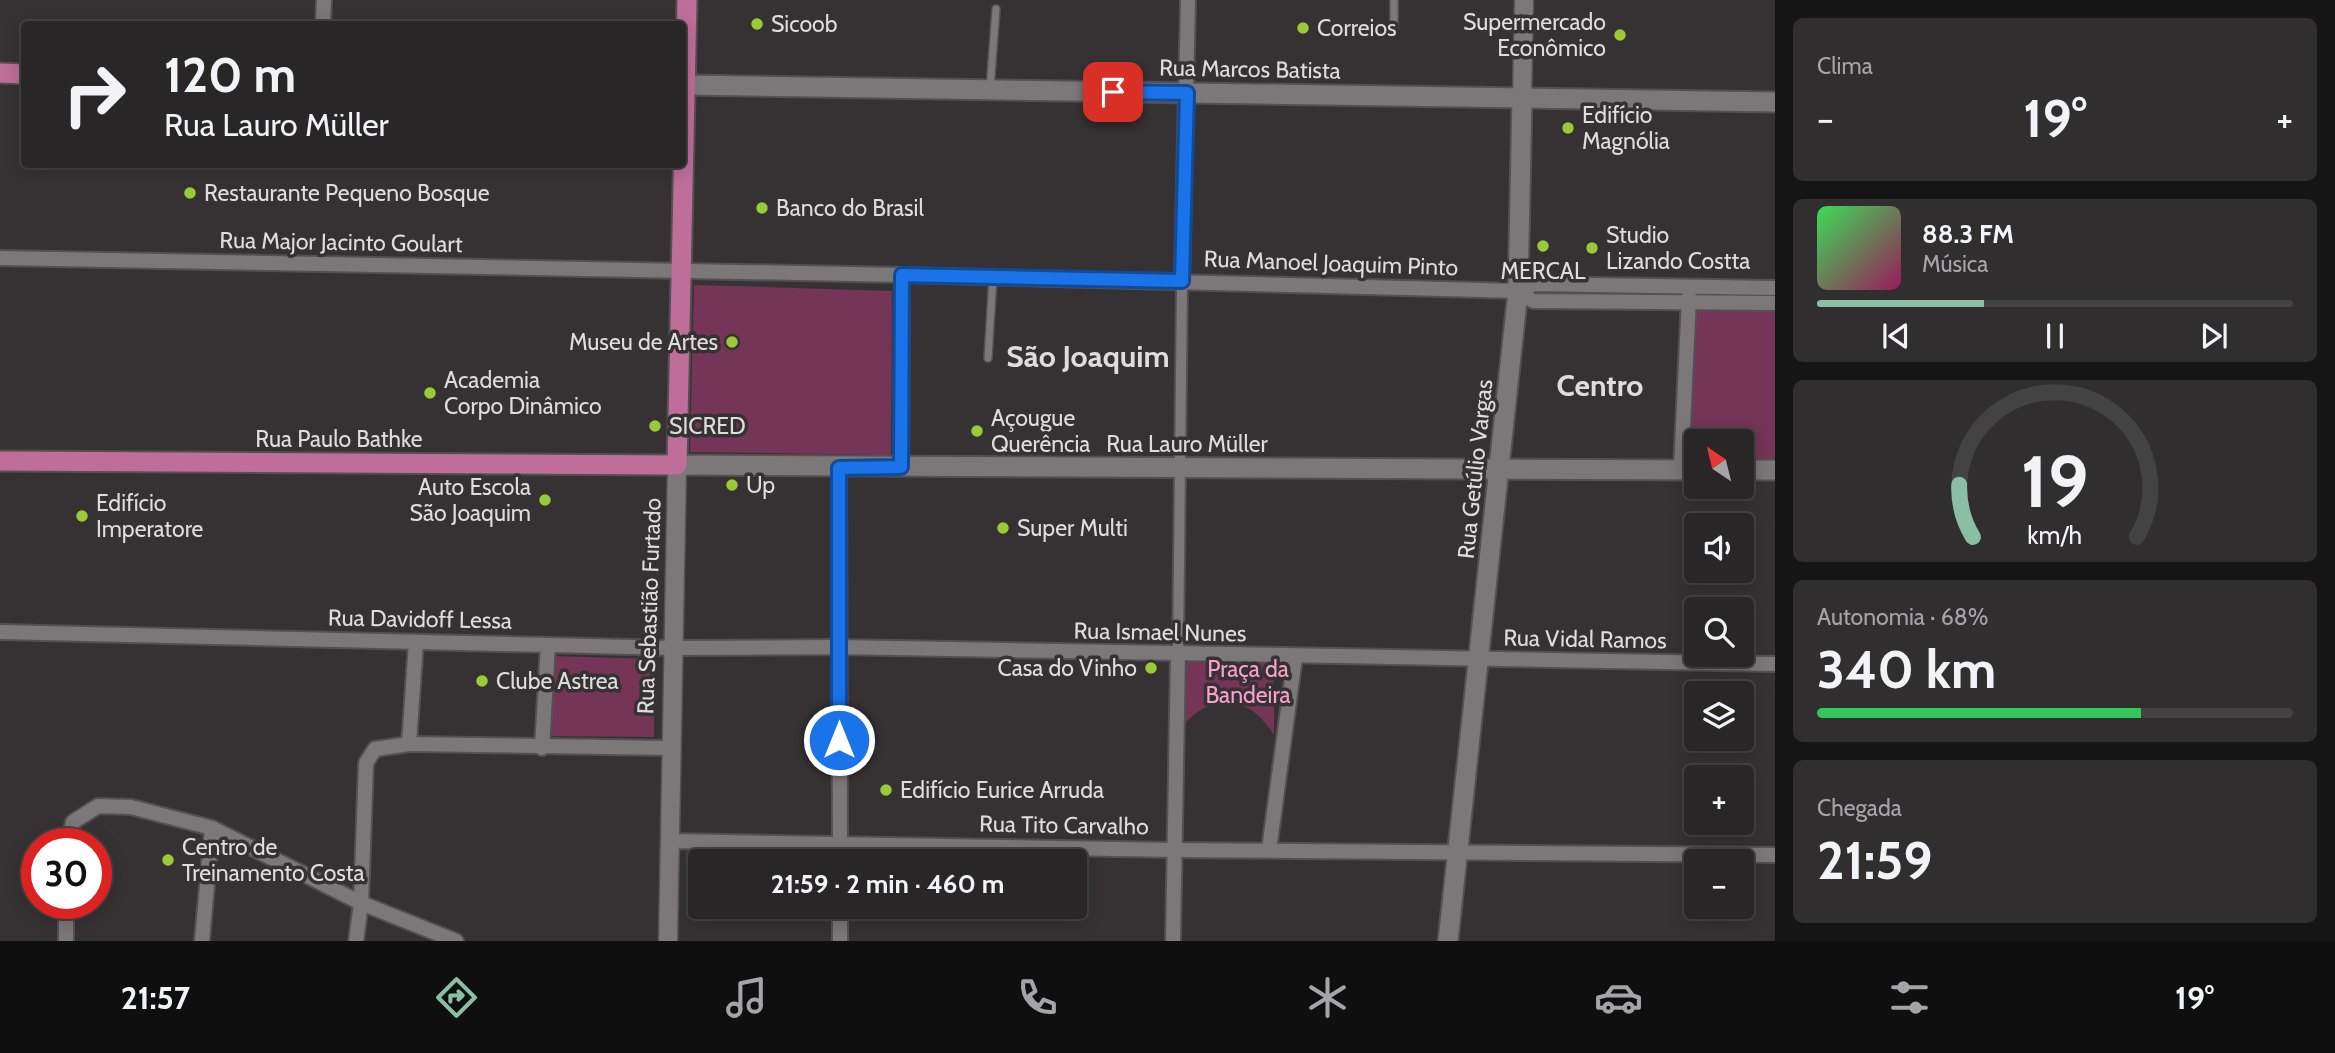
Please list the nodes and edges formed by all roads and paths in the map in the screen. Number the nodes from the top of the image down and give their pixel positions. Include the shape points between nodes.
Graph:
1 (324, 0) edge
2 (687, 0) edge
3 (1188, 0) edge
4 (1394, 0) edge
5 (1524, 0) edge
6 (996, 9) dead end
7 (323, 21) edge
8 (686, 28) edge
9 (1394, 30) dead end
10 (0, 73) edge
11 (21, 74) edge
12 (686, 85) edge
13 (990, 90) junction
14 (1187, 93) junction
15 (1522, 98) junction
16 (1775, 102) edge
17 (683, 168) edge
18 (0, 258) edge
19 (681, 272) junction
20 (902, 275) junction
21 (993, 277) junction
22 (1182, 281) junction
23 (1689, 288) junction
24 (1775, 288) edge
25 (1518, 291) junction
26 (1775, 303) edge
27 (1688, 304) junction
28 (988, 358) dead end
29 (1688, 429) edge
30 (0, 461) edge
31 (677, 465) junction
32 (901, 467) junction
33 (839, 468) junction
34 (1178, 468) junction
35 (1500, 470) junction
36 (1684, 470) edge
37 (1754, 470) edge
38 (1775, 470) edge
39 (0, 632) edge
40 (416, 642) junction
41 (548, 645) junction
42 (839, 647) junction
43 (673, 648) junction
44 (1178, 655) junction
45 (1295, 657) junction
46 (1479, 661) junction
47 (1775, 664) edge
48 (408, 744) junction
49 (541, 748) junction
50 (670, 748) junction
51 (71, 828) edge
52 (212, 828) junction
53 (669, 841) junction
54 (839, 843) junction
55 (839, 849) edge
56 (1173, 850) junction
57 (1269, 850) junction
58 (1458, 851) junction
59 (1775, 855) edge
60 (361, 903) junction
61 (66, 919) edge
62 (840, 919) edge
63 (66, 941) edge
64 (202, 941) edge
65 (356, 941) edge
66 (456, 941) edge
67 (668, 941) edge
68 (840, 941) edge
69 (1173, 941) edge
70 (1448, 941) edge

1 - 7 street
2 - 8 main road, Rua Sebastião Furtado
3 - 14 street
4 - 9 lane
5 - 15 street, Rua Getúlio Vargas
6 - 13 lane
10 - 11 main road
12 - 13 main road, Rua Marcos Batista
13 - 14 main road, Rua Marcos Batista
14 - 15 main road, Rua Marcos Batista
14 - 22 street
15 - 16 main road, Rua Marcos Batista
15 - 25 main road, Rua Getúlio Vargas
17 - 19 main road, Rua Sebastião Furtado
18 - 19 street, Rua Major Jacinto Goulart
19 - 20 street, Rua Manoel Joaquim Pinto
19 - 31 main road, Rua Sebastião Furtado
20 - 21 street, Rua Manoel Joaquim Pinto
20 - 32 street
21 - 22 street, Rua Manoel Joaquim Pinto
21 - 28 lane
22 - 25 street, Rua Manoel Joaquim Pinto
22 - 34 street
23 - 24 street, Rua Manoel Joaquim Pinto
23 - 25 street, Rua Manoel Joaquim Pinto via 1534,284
23 - 27 street
25 - 27 street, Rua Manoel Joaquim Pinto via 1533,301
25 - 35 main road, Rua Getúlio Vargas
26 - 27 street, Rua Manoel Joaquim Pinto
27 - 29 street
30 - 31 main road, Rua Paulo Bathke
31 - 33 main road, Rua Lauro Müller
31 - 43 street, Rua Sebastião Furtado
32 - 33 main road, Rua Lauro Müller
32 - 34 main road, Rua Lauro Müller
33 - 42 street
34 - 35 main road, Rua Lauro Müller
34 - 44 street
35 - 36 main road, Rua Lauro Müller
35 - 46 main road, Rua Getúlio Vargas
37 - 38 main road
39 - 40 street, Rua Davidoff Lessa
40 - 41 street, Rua Davidoff Lessa
40 - 48 street
41 - 43 street, Rua Davidoff Lessa
41 - 49 street
42 - 43 street, Rua Davidoff Lessa
42 - 44 street, Rua Ismael Nunes
42 - 54 street
43 - 50 street, Rua Sebastião Furtado
44 - 45 street, Rua Ismael Nunes
44 - 56 street
45 - 46 street, Rua Ismael Nunes
45 - 57 street
46 - 47 street, Rua Vidal Ramos
46 - 58 main road, Rua Getúlio Vargas
48 - 49 street
48 - 60 street via 375,749 366,763
49 - 50 street
50 - 53 street, Rua Sebastião Furtado
51 - 52 street via 73,822 98,806 158,811
52 - 60 street
52 - 64 street
53 - 54 street, Rua Tito Carvalho
53 - 67 street, Rua Sebastião Furtado
54 - 55 street
54 - 56 street, Rua Tito Carvalho
56 - 57 street, Rua Tito Carvalho
56 - 69 street
57 - 58 street, Rua Tito Carvalho
58 - 59 street, Rua Tito Carvalho
58 - 70 main road, Rua Getúlio Vargas
60 - 65 street
60 - 66 street
61 - 63 street
62 - 68 street

